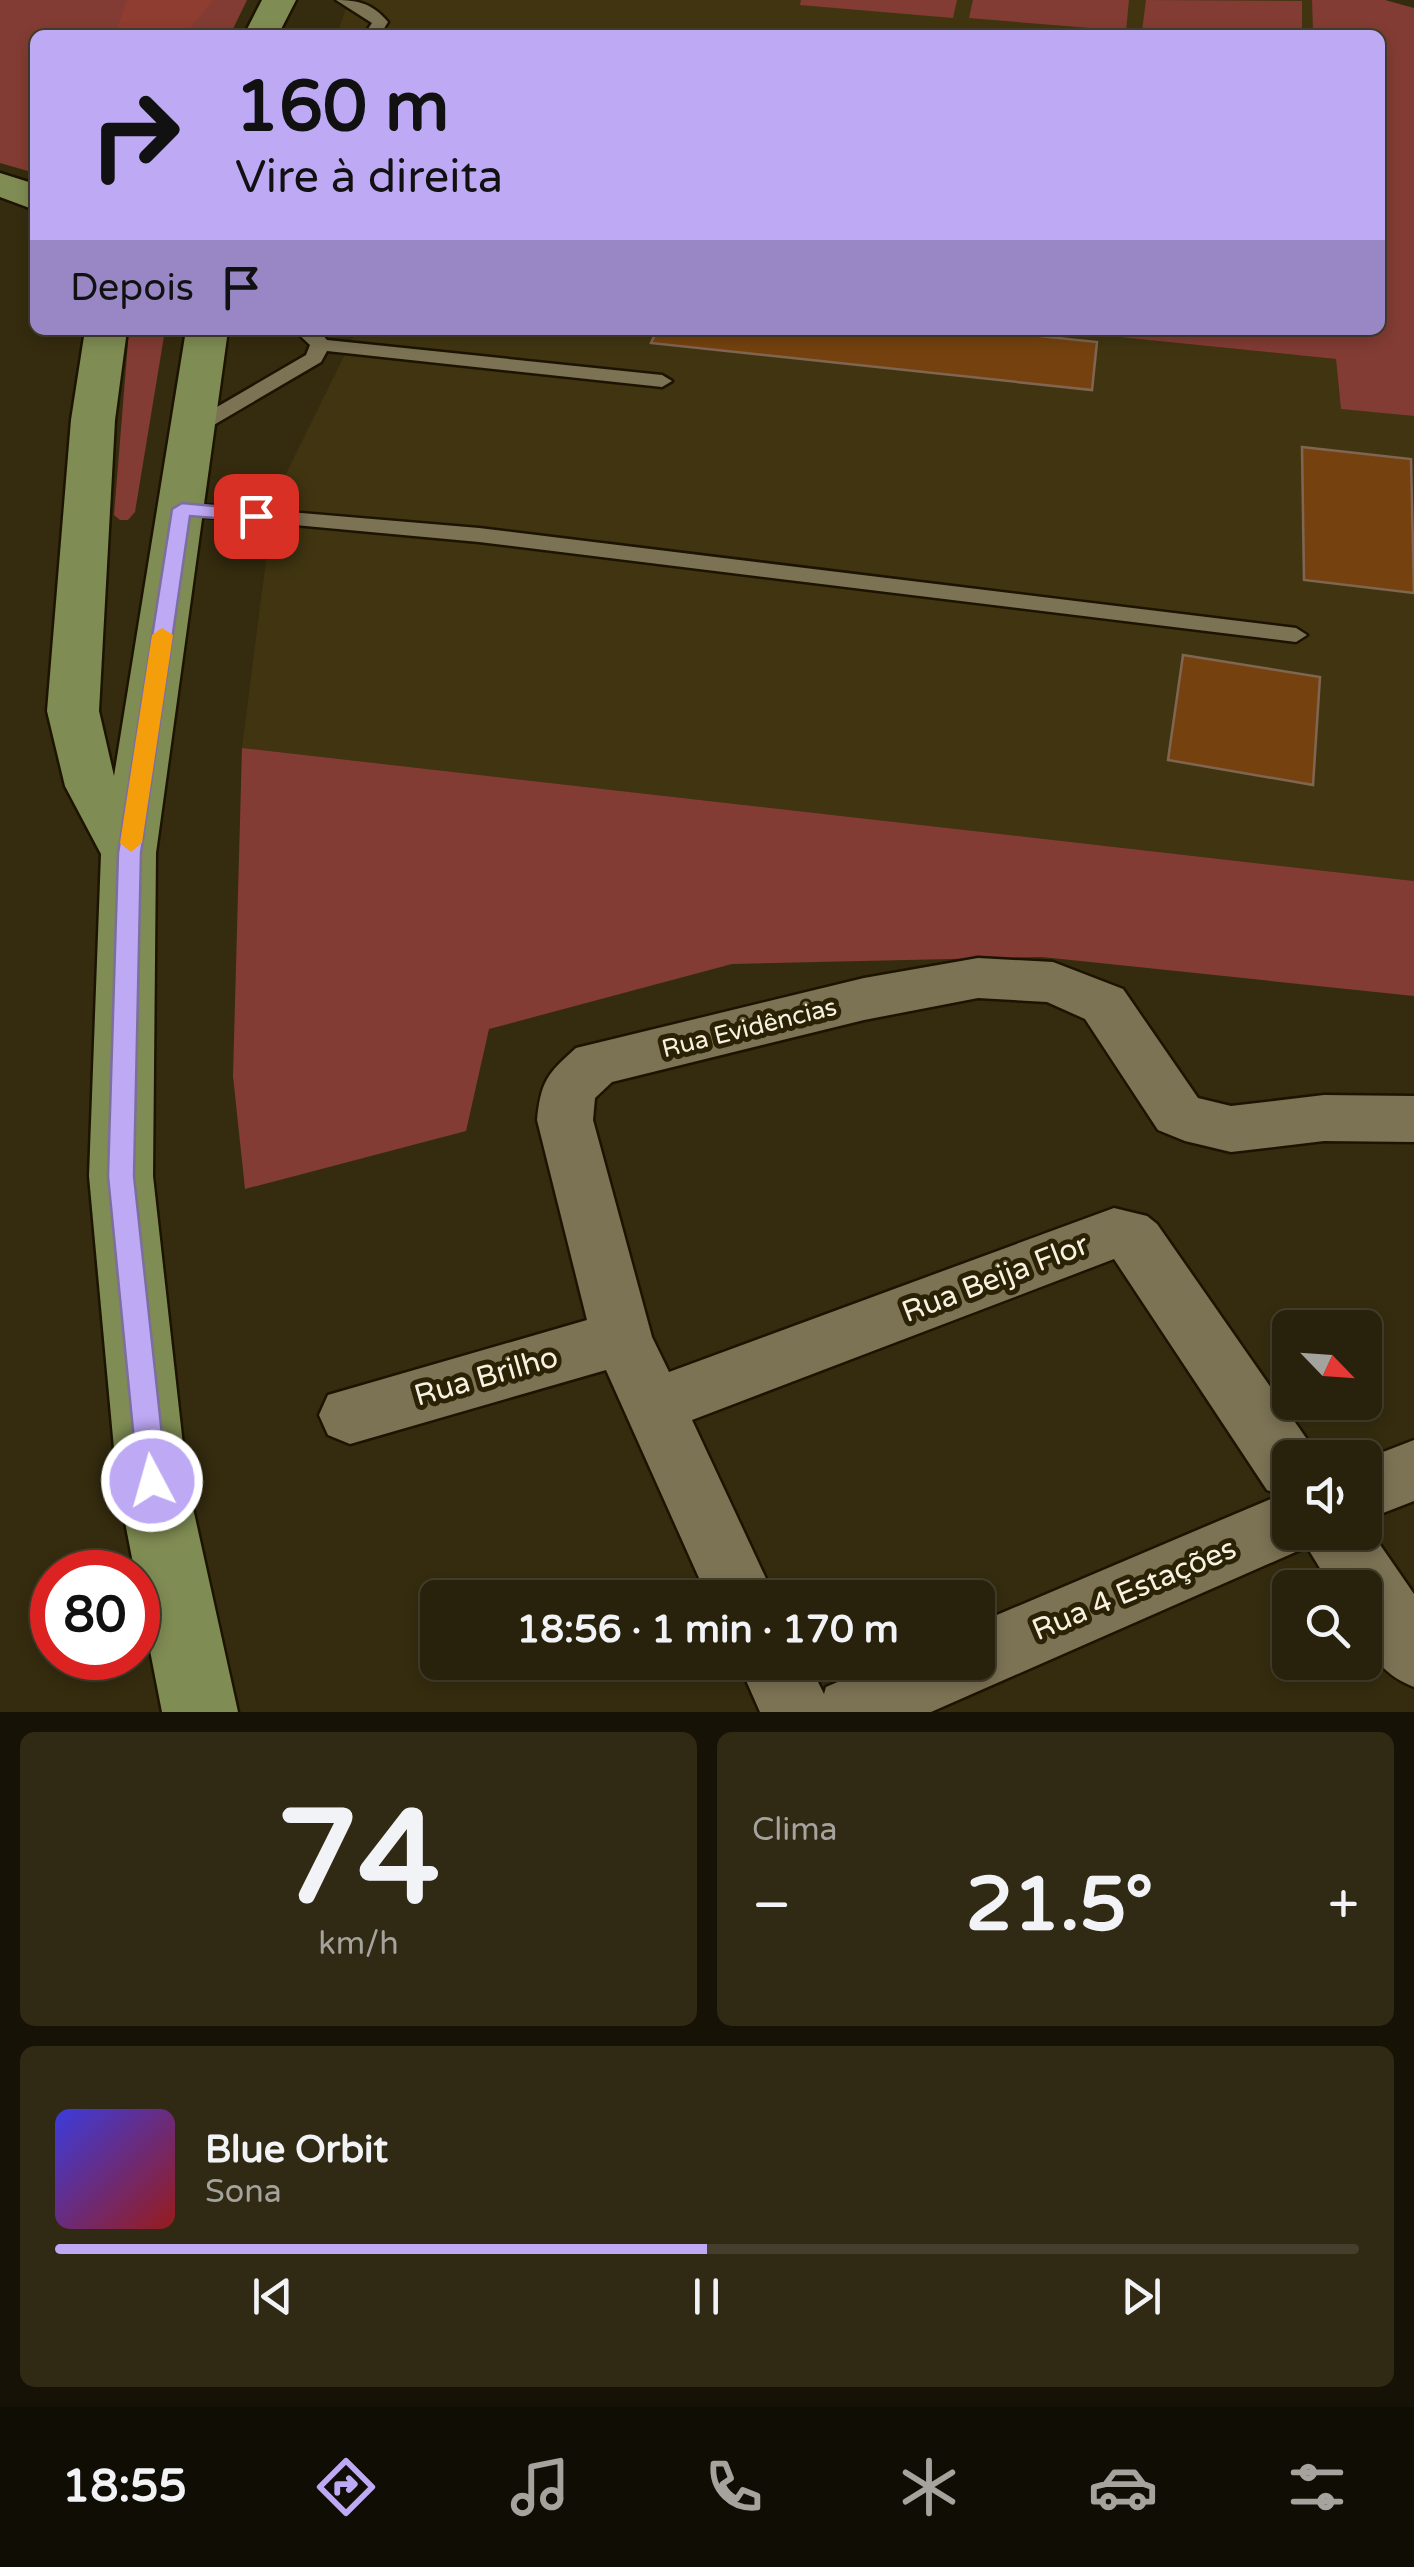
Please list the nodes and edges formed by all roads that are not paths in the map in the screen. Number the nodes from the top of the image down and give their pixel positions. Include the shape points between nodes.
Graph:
1 (279, 0) edge
2 (344, 0) edge
3 (264, 30) edge
4 (375, 30) edge
5 (0, 184) edge
6 (30, 196) edge
7 (105, 335) edge
8 (207, 335) edge
9 (313, 335) edge
10 (320, 346) junction
11 (662, 381) dead end
12 (193, 429) junction
13 (182, 509) junction
14 (1296, 635) dead end
15 (130, 853) junction
16 (1414, 1119) edge
17 (622, 1338) junction
18 (652, 1407) junction
19 (350, 1415) dead end
20 (1272, 1442) edge
21 (1414, 1470) edge
22 (1382, 1483) edge
23 (1272, 1530) edge
24 (1345, 1550) edge
25 (734, 1580) edge
26 (995, 1650) edge
27 (1414, 1653) edge
28 (781, 1680) edge
29 (925, 1680) edge
30 (200, 1712) edge
31 (796, 1712) edge
32 (852, 1712) edge

1 - 3 highway
2 - 4 lane via 376,16
5 - 6 highway
7 - 15 highway via 93,420 74,711 92,796
8 - 12 highway
9 - 10 lane
10 - 11 lane
10 - 12 lane via 298,370
12 - 13 highway
13 - 14 lane via 480,535
13 - 15 highway
15 - 30 highway via 121,1176 152,1481
16 - 17 street, Rua Evidências via 1204,1125 1178,1114 1104,1004 1053,982 978,978 595,1064 568,1088 564,1120
17 - 18 street, Rua Evidências
17 - 19 street, Rua Brilho
18 - 20 street, Rua Beija Flor via 1114,1233 1136,1242
18 - 25 street, Rua Evidências
21 - 22 street
23 - 26 street, Rua 4 Estações
24 - 27 street
28 - 31 street
29 - 32 street

